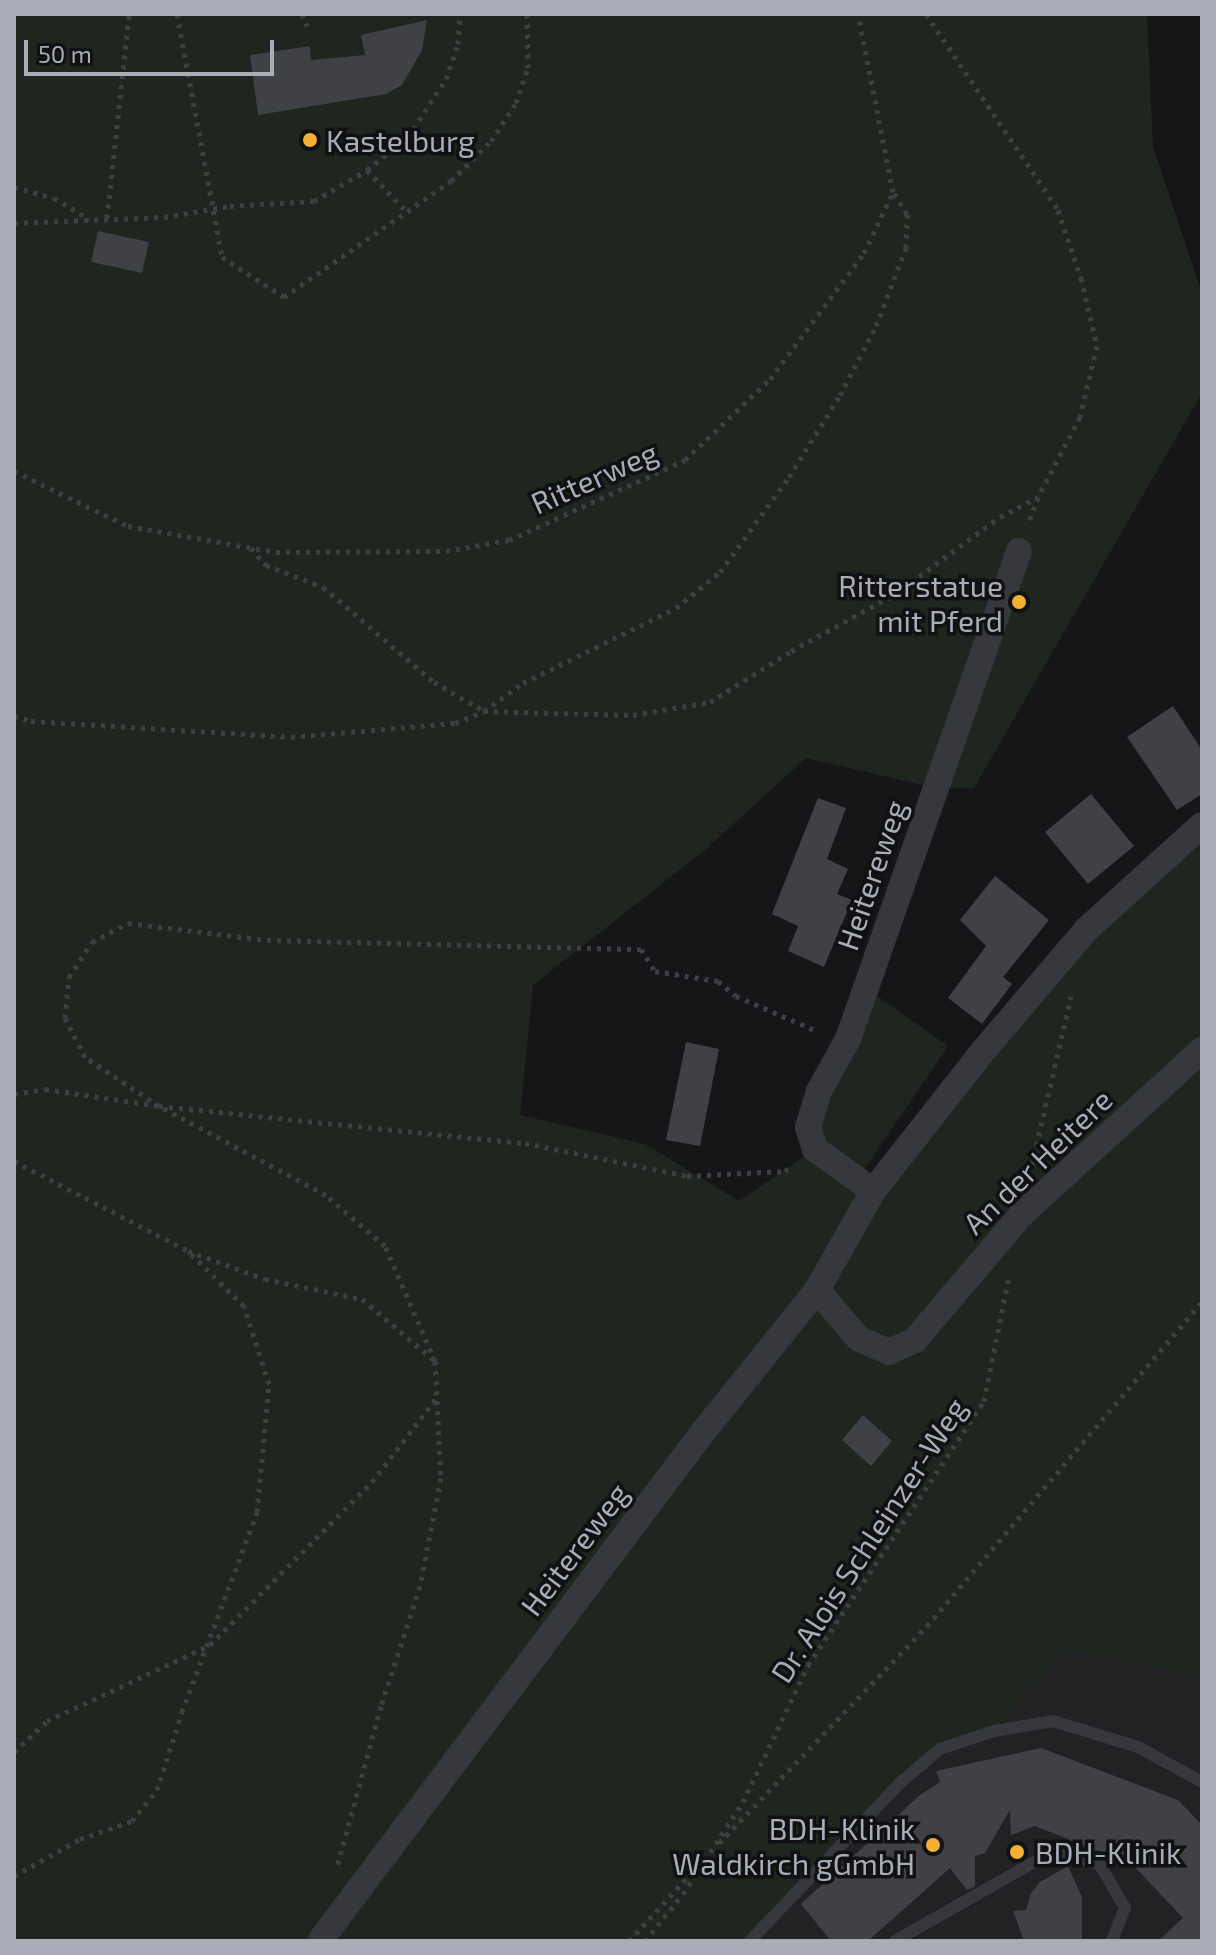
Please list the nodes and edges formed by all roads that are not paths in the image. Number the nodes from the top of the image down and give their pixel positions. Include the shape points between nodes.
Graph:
1 (1019, 551) road end
2 (1202, 825) edge
3 (1202, 1050) edge
4 (873, 1191) junction
5 (817, 1290) junction
6 (1202, 1782) edge
7 (1064, 1856) dead end
8 (1084, 1860) dead end
9 (320, 1941) edge
10 (750, 1941) edge
11 (895, 1941) edge
12 (1112, 1941) edge

1 - 4 street, Heitereweg via 848,1039 819,1091 808,1127 815,1149
2 - 4 street, Heitereweg via 1086,930
3 - 5 street, An der Heitere via 1021,1215 915,1340 889,1352 859,1339
4 - 5 street, Heitereweg
5 - 9 street, Heitereweg via 703,1432
6 - 10 lane via 1138,1747 1053,1721 994,1731 940,1749 902,1781
7 - 11 lane via 1050,1853
8 - 12 lane via 1100,1865 1125,1908

